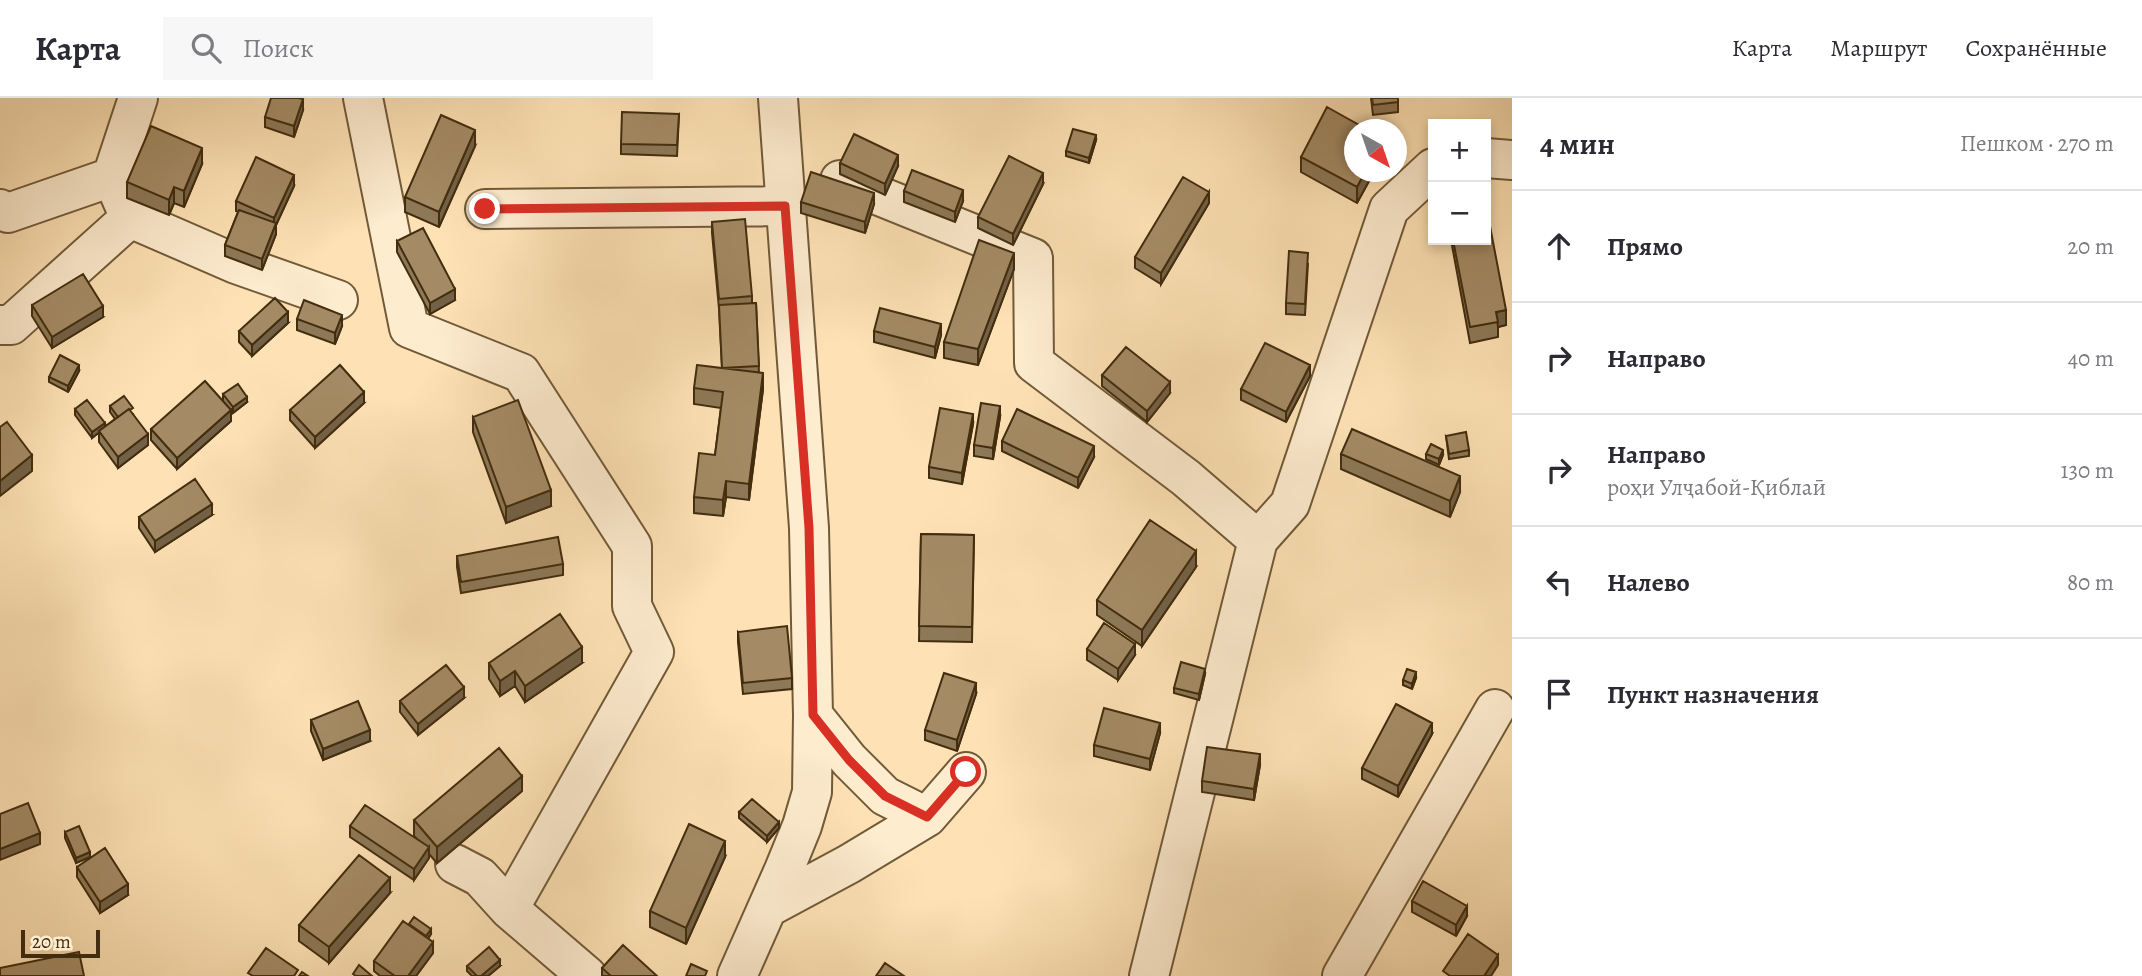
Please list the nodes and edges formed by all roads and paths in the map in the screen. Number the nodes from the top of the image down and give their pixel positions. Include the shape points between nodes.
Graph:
1 (138, 98) edge
2 (363, 98) edge
3 (778, 98) edge
4 (1491, 158) edge
5 (1512, 160) edge
6 (1428, 173) edge
7 (112, 177) junction
8 (840, 180) edge
9 (3, 204) edge
10 (785, 206) junction
11 (485, 209) dead end
12 (130, 218) junction
13 (338, 300) dead end
14 (0, 325) edge
15 (1258, 540) junction
16 (1495, 709) dead end
17 (813, 715) junction
18 (966, 772) dead end
19 (927, 817) junction
20 (454, 864) dead end
21 (769, 907) junction
22 (509, 909) junction
23 (587, 976) edge
24 (737, 976) edge
25 (1149, 976) edge
26 (1342, 976) edge

1 - 7 street
2 - 22 street via 409,328 521,373 632,546 632,606 654,652
3 - 10 street
4 - 5 street
6 - 15 street via 1389,208 1290,504
7 - 9 street
7 - 12 street
8 - 15 street via 1033,258 1034,363
10 - 11 street
10 - 17 street via 809,528
12 - 13 street via 236,264
12 - 14 street via 11,325
15 - 25 street
16 - 26 street
17 - 19 street via 885,796
17 - 21 street via 812,792
18 - 19 street
19 - 21 street
20 - 22 street via 480,877
21 - 24 street
22 - 23 street

